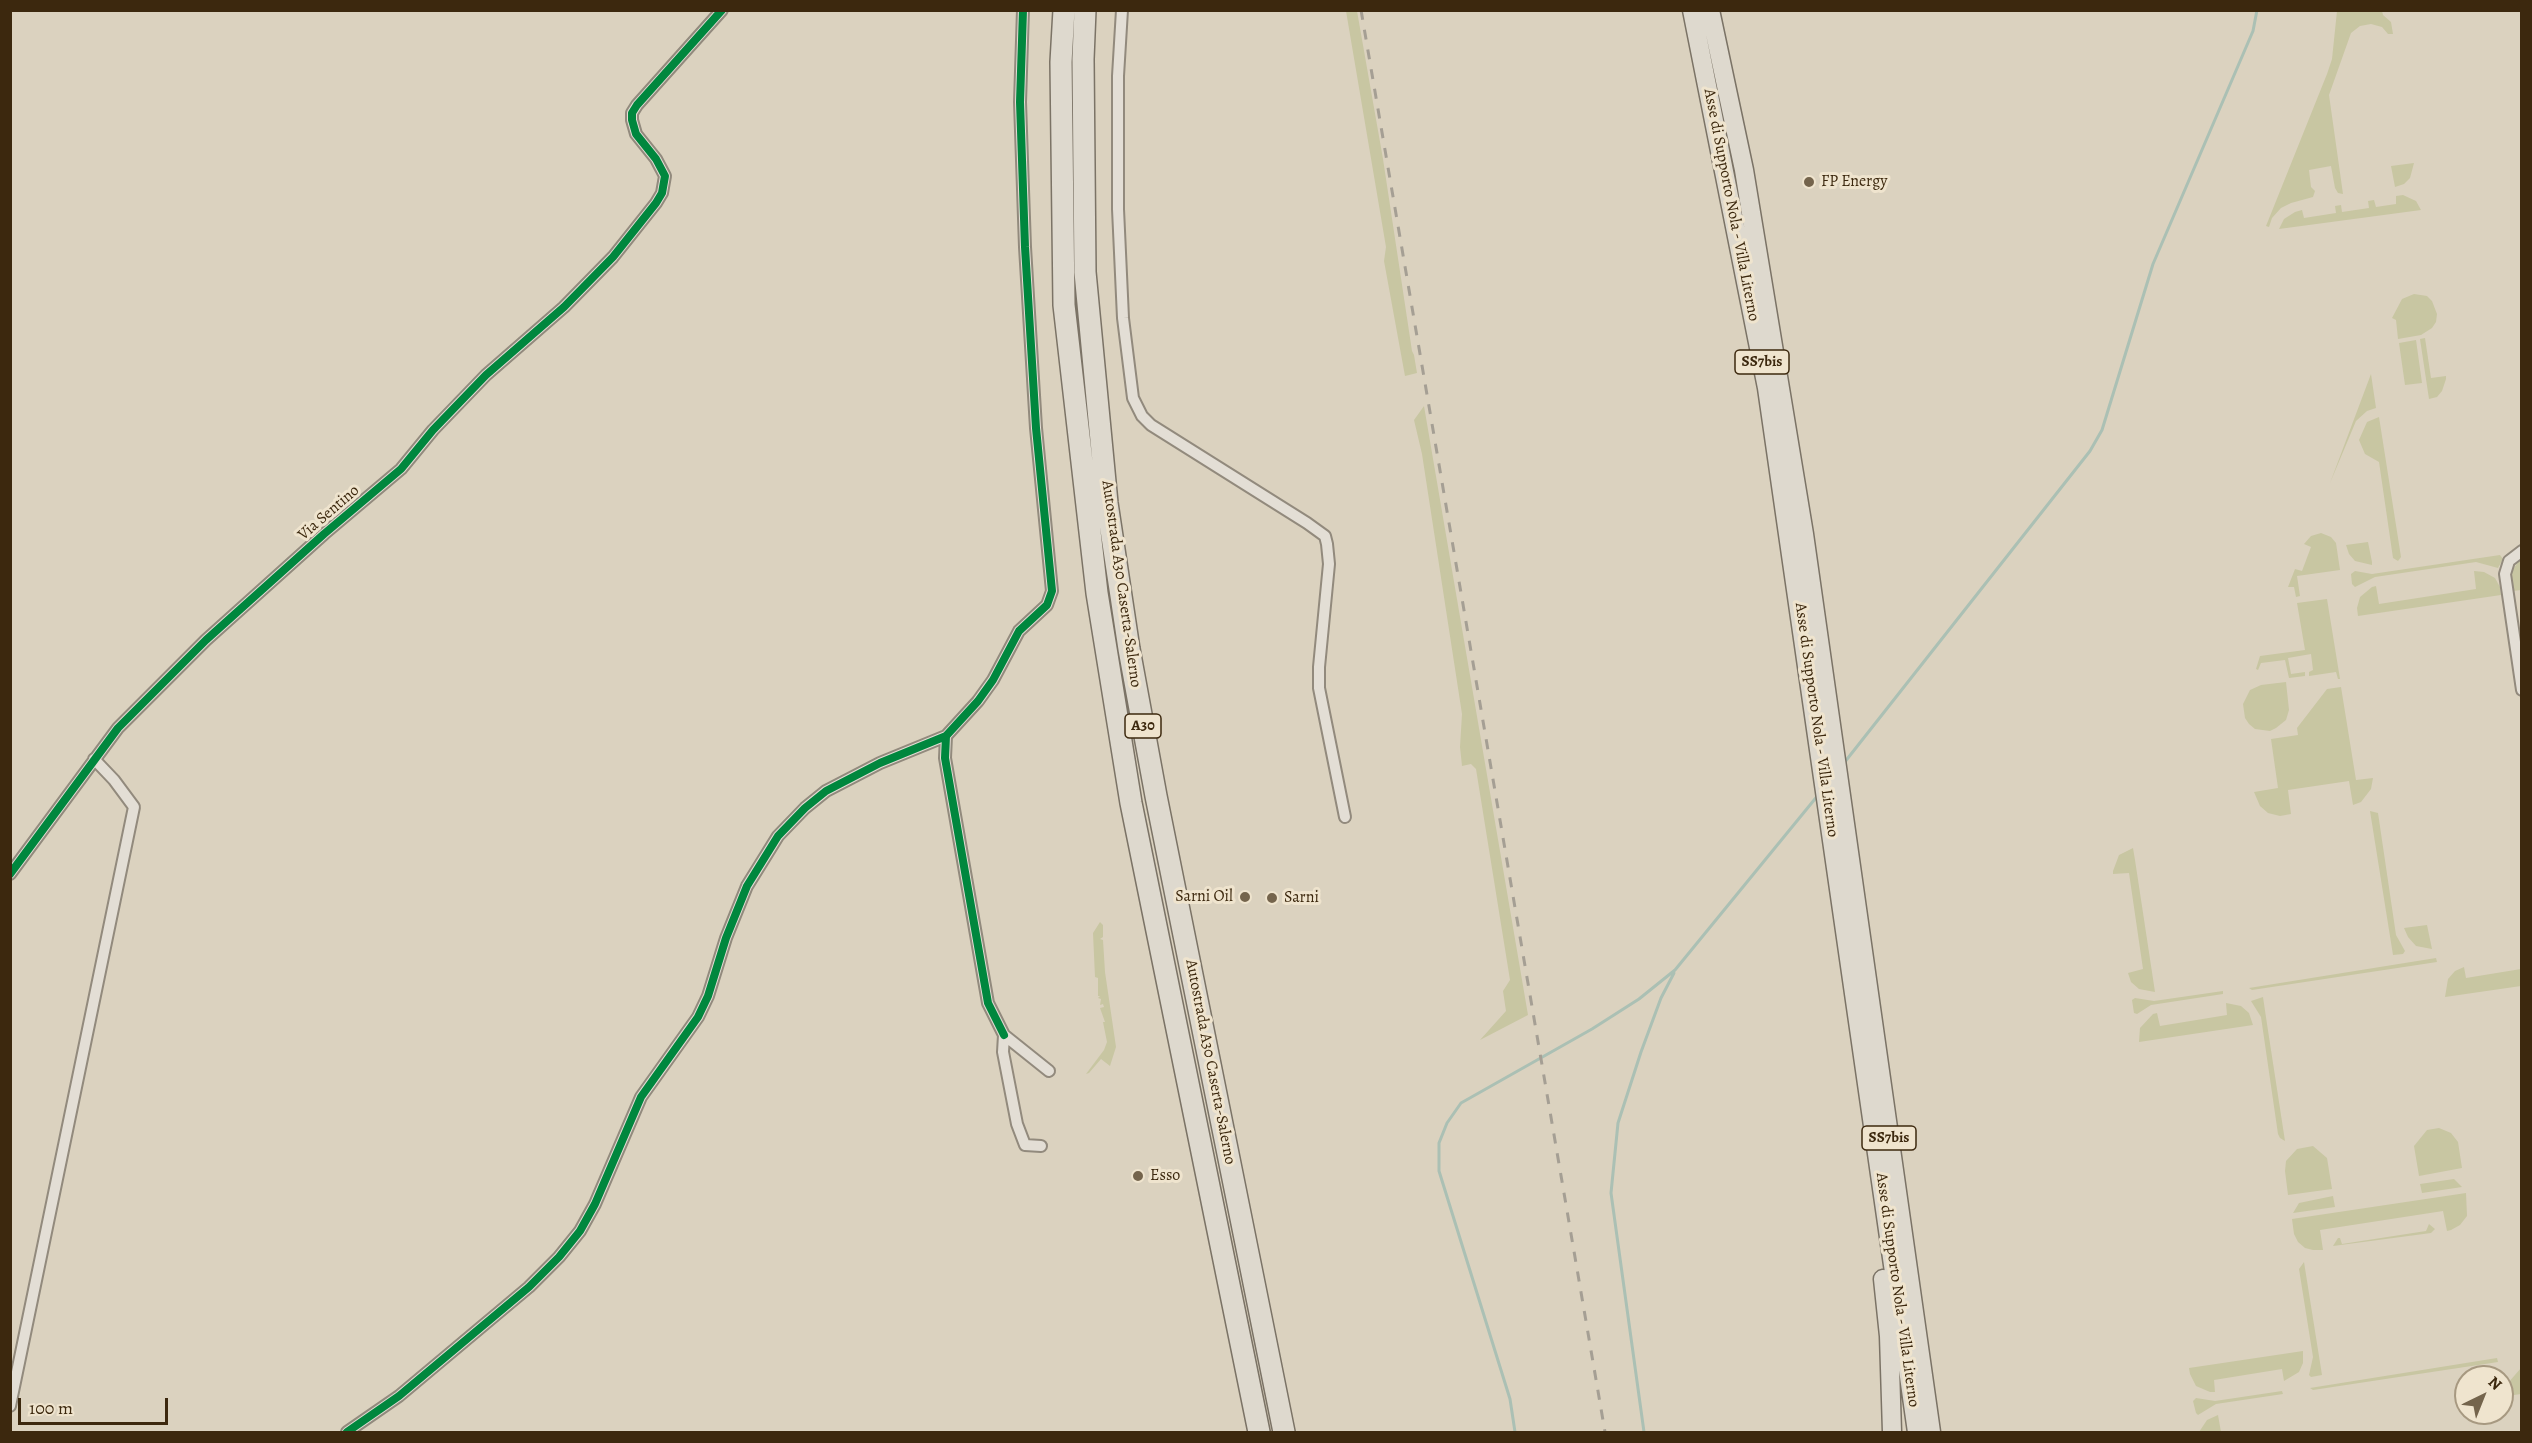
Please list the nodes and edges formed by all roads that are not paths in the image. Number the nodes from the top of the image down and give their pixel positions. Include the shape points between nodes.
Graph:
1 (722, 10) edge
2 (1023, 10) edge
3 (1064, 10) edge
4 (1085, 10) edge
5 (1122, 10) edge
6 (1692, 10) edge
7 (1710, 10) edge
8 (2522, 551) edge
9 (2522, 690) edge
10 (946, 736) junction
11 (94, 759) junction
12 (1345, 817) dead end
13 (10, 874) edge
14 (1858, 1017) junction
15 (1004, 1035) junction
16 (1049, 1071) dead end
17 (1041, 1146) dead end
18 (10, 1406) edge
19 (347, 1432) edge
20 (1259, 1432) edge
21 (1284, 1432) edge
22 (1892, 1432) edge
23 (1917, 1432) edge
24 (1931, 1432) edge

1 - 11 street, Via Sentino via 632,112 636,134 665,176 656,203 613,257 564,307 486,375 397,472 206,640 118,728
2 - 10 street via 1020,102 1025,247 1036,428 1052,591 1047,605 1019,631 978,701
3 - 20 highway, Autostrada A30 Caserta-Salerno / A30 via 1064,305 1097,593 1131,802
4 - 21 highway, Autostrada A30 Caserta-Salerno / A30 via 1085,272 1107,503 1156,796
5 - 12 street via 1118,209 1123,318 1133,398 1151,424 1325,536 1329,564 1319,688
6 - 14 highway, Asse di Supporto Nola - Villa Literno / SS7bis via 1767,388
7 - 24 highway, Asse di Supporto Nola - Villa Literno / SS7bis via 1744,170 1803,523
8 - 9 street via 2509,561 2505,574
10 - 15 street via 948,788 988,1003
10 - 19 street via 826,790 778,836 747,886 698,1017 641,1097 596,1204 580,1231 529,1287 408,1389
11 - 13 street, Via Sentino
11 - 18 street via 134,807
14 - 22 highway via 1865,1144 1889,1336
14 - 23 highway, Asse di Supporto Nola - Villa Literno / SS7bis
15 - 16 street
15 - 17 street via 1003,1052 1017,1124 1025,1145

